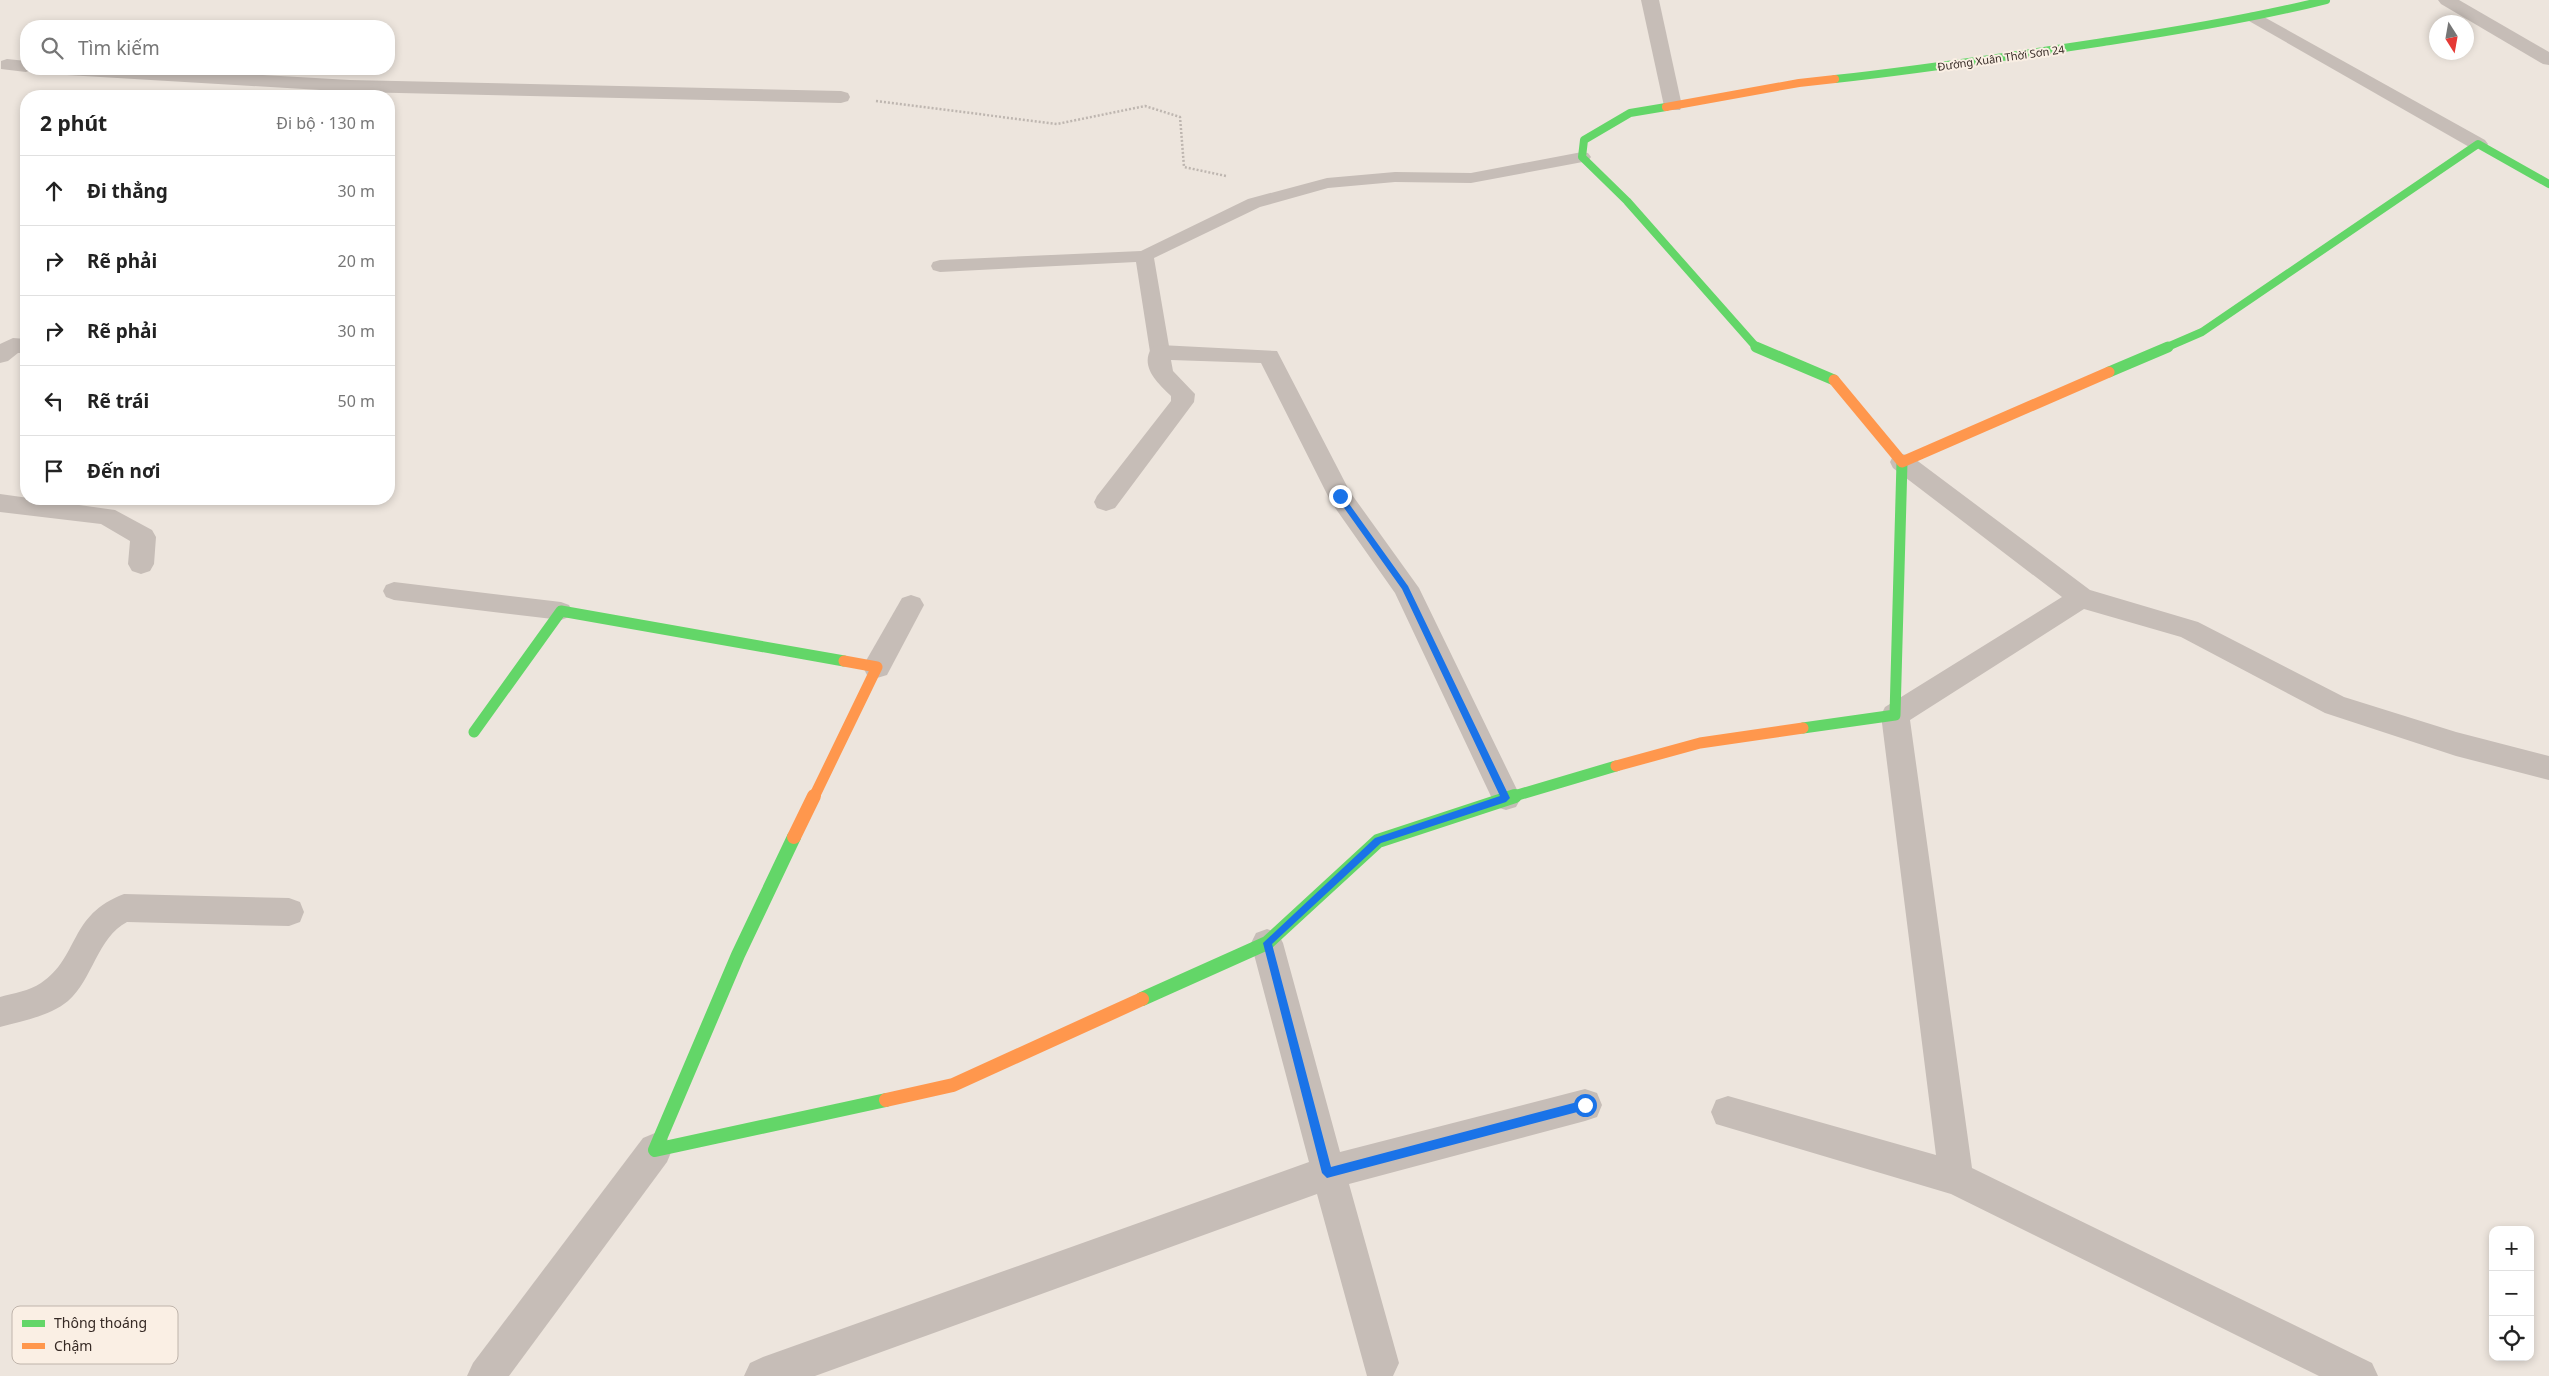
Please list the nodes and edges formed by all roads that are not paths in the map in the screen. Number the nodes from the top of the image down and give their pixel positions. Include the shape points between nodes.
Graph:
1 (1650, 0) edge
2 (2326, 0) edge
3 (2447, 0) edge
4 (2255, 17) junction
5 (2549, 60) edge
6 (8, 65) dead end
7 (20, 66) edge
8 (143, 75) edge
9 (334, 90) edge
10 (395, 92) edge
11 (841, 97) road end
12 (1673, 106) junction
13 (2478, 144) junction
14 (1582, 157) junction
15 (2549, 184) edge
16 (1144, 256) junction
17 (940, 266) dead end
18 (20, 346) edge
19 (1160, 352) junction
20 (0, 356) edge
21 (1902, 462) junction
22 (0, 502) edge
23 (1106, 502) dead end
24 (20, 505) edge
25 (23, 505) edge
26 (141, 564) dead end
27 (394, 591) dead end
28 (2081, 598) junction
29 (910, 605) dead end
30 (561, 610) junction
31 (877, 668) junction
32 (1895, 715) junction
33 (474, 732) dead end
34 (2549, 768) edge
35 (1506, 798) junction
36 (289, 912) dead end
37 (1267, 943) junction
38 (0, 1012) edge
39 (1585, 1105) dead end
40 (1728, 1112) dead end
41 (654, 1150) junction
42 (1327, 1173) junction
43 (1956, 1178) junction
44 (1380, 1363) dead end
45 (486, 1376) edge
46 (762, 1376) edge
47 (2359, 1376) edge

1 - 12 street
2 - 4 street, Đường Xuân Thời Sơn 24
3 - 5 street
4 - 12 street, Đường Xuân Thời Sơn 24 via 1960,65 1799,83
4 - 13 street
6 - 7 street
8 - 9 street
10 - 11 street
12 - 14 street, Đường Xuân Thời Sơn 24 via 1630,113 1584,140
13 - 15 street
13 - 21 street via 2202,332
14 - 16 lane via 1471,178 1395,177 1327,183 1254,203
14 - 21 street via 1634,208 1757,348 1832,378
16 - 17 lane
16 - 19 lane
18 - 20 street via 13,345
19 - 23 street via 1158,366 1164,378 1183,394 1182,402
19 - 35 street via 1269,356 1340,496 1406,588
21 - 28 street
21 - 32 street
22 - 24 street
25 - 26 street via 106,516 143,537
27 - 30 lane
28 - 32 street
28 - 34 street via 2189,629 2335,705 2456,744
29 - 31 street
30 - 31 street
30 - 33 street
31 - 41 street via 738,955
32 - 35 street via 1700,743
32 - 43 street
35 - 37 street via 1378,840
36 - 38 street via 124,908 102,921 58,990 41,1000
37 - 41 street via 953,1085
37 - 42 street
39 - 42 street
40 - 43 street
41 - 45 street
42 - 44 street
42 - 46 street
43 - 47 street

